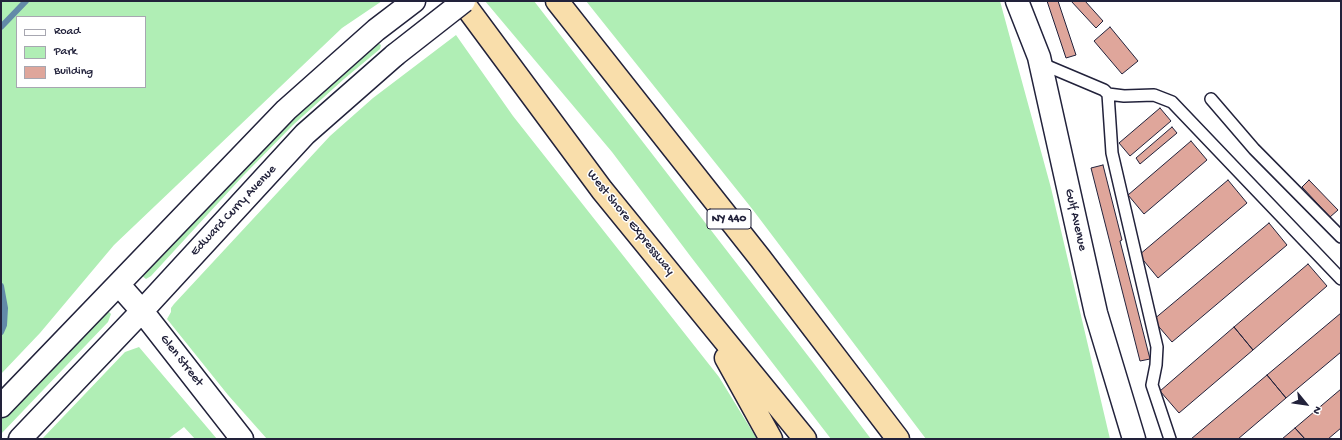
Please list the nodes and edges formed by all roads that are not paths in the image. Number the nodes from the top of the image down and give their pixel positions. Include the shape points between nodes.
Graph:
1 (414, 1) edge
2 (463, 1) edge
3 (557, 1) edge
4 (1017, 1) edge
5 (1040, 63) junction
6 (1108, 94) junction
7 (1211, 99) dead end
8 (602, 190) junction
9 (1341, 236) edge
10 (1341, 279) edge
11 (119, 285) junction
12 (142, 311) junction
13 (1, 406) edge
14 (20, 439) edge
15 (242, 439) edge
16 (771, 439) edge
17 (805, 439) edge
18 (898, 439) edge
19 (1134, 439) edge
20 (1170, 439) edge

1 - 11 street via 376,30 286,110
2 - 8 highway, West Shore Expressway
2 - 12 street, Edward Curry Avenue, bridge via 395,55 305,134
3 - 18 highway, NY 440 via 760,258
4 - 5 street, Gulf Avenue
5 - 6 lane
5 - 19 street, Gulf Avenue via 1096,313
6 - 10 lane via 1154,95 1172,102
6 - 20 lane via 1112,153 1157,347 1152,385
7 - 9 lane via 1254,150
8 - 16 highway via 729,363
8 - 17 highway, West Shore Expressway
11 - 12 street, Glen Street
11 - 13 street
12 - 14 street, Edward Curry Avenue
12 - 15 street, Glen Street

